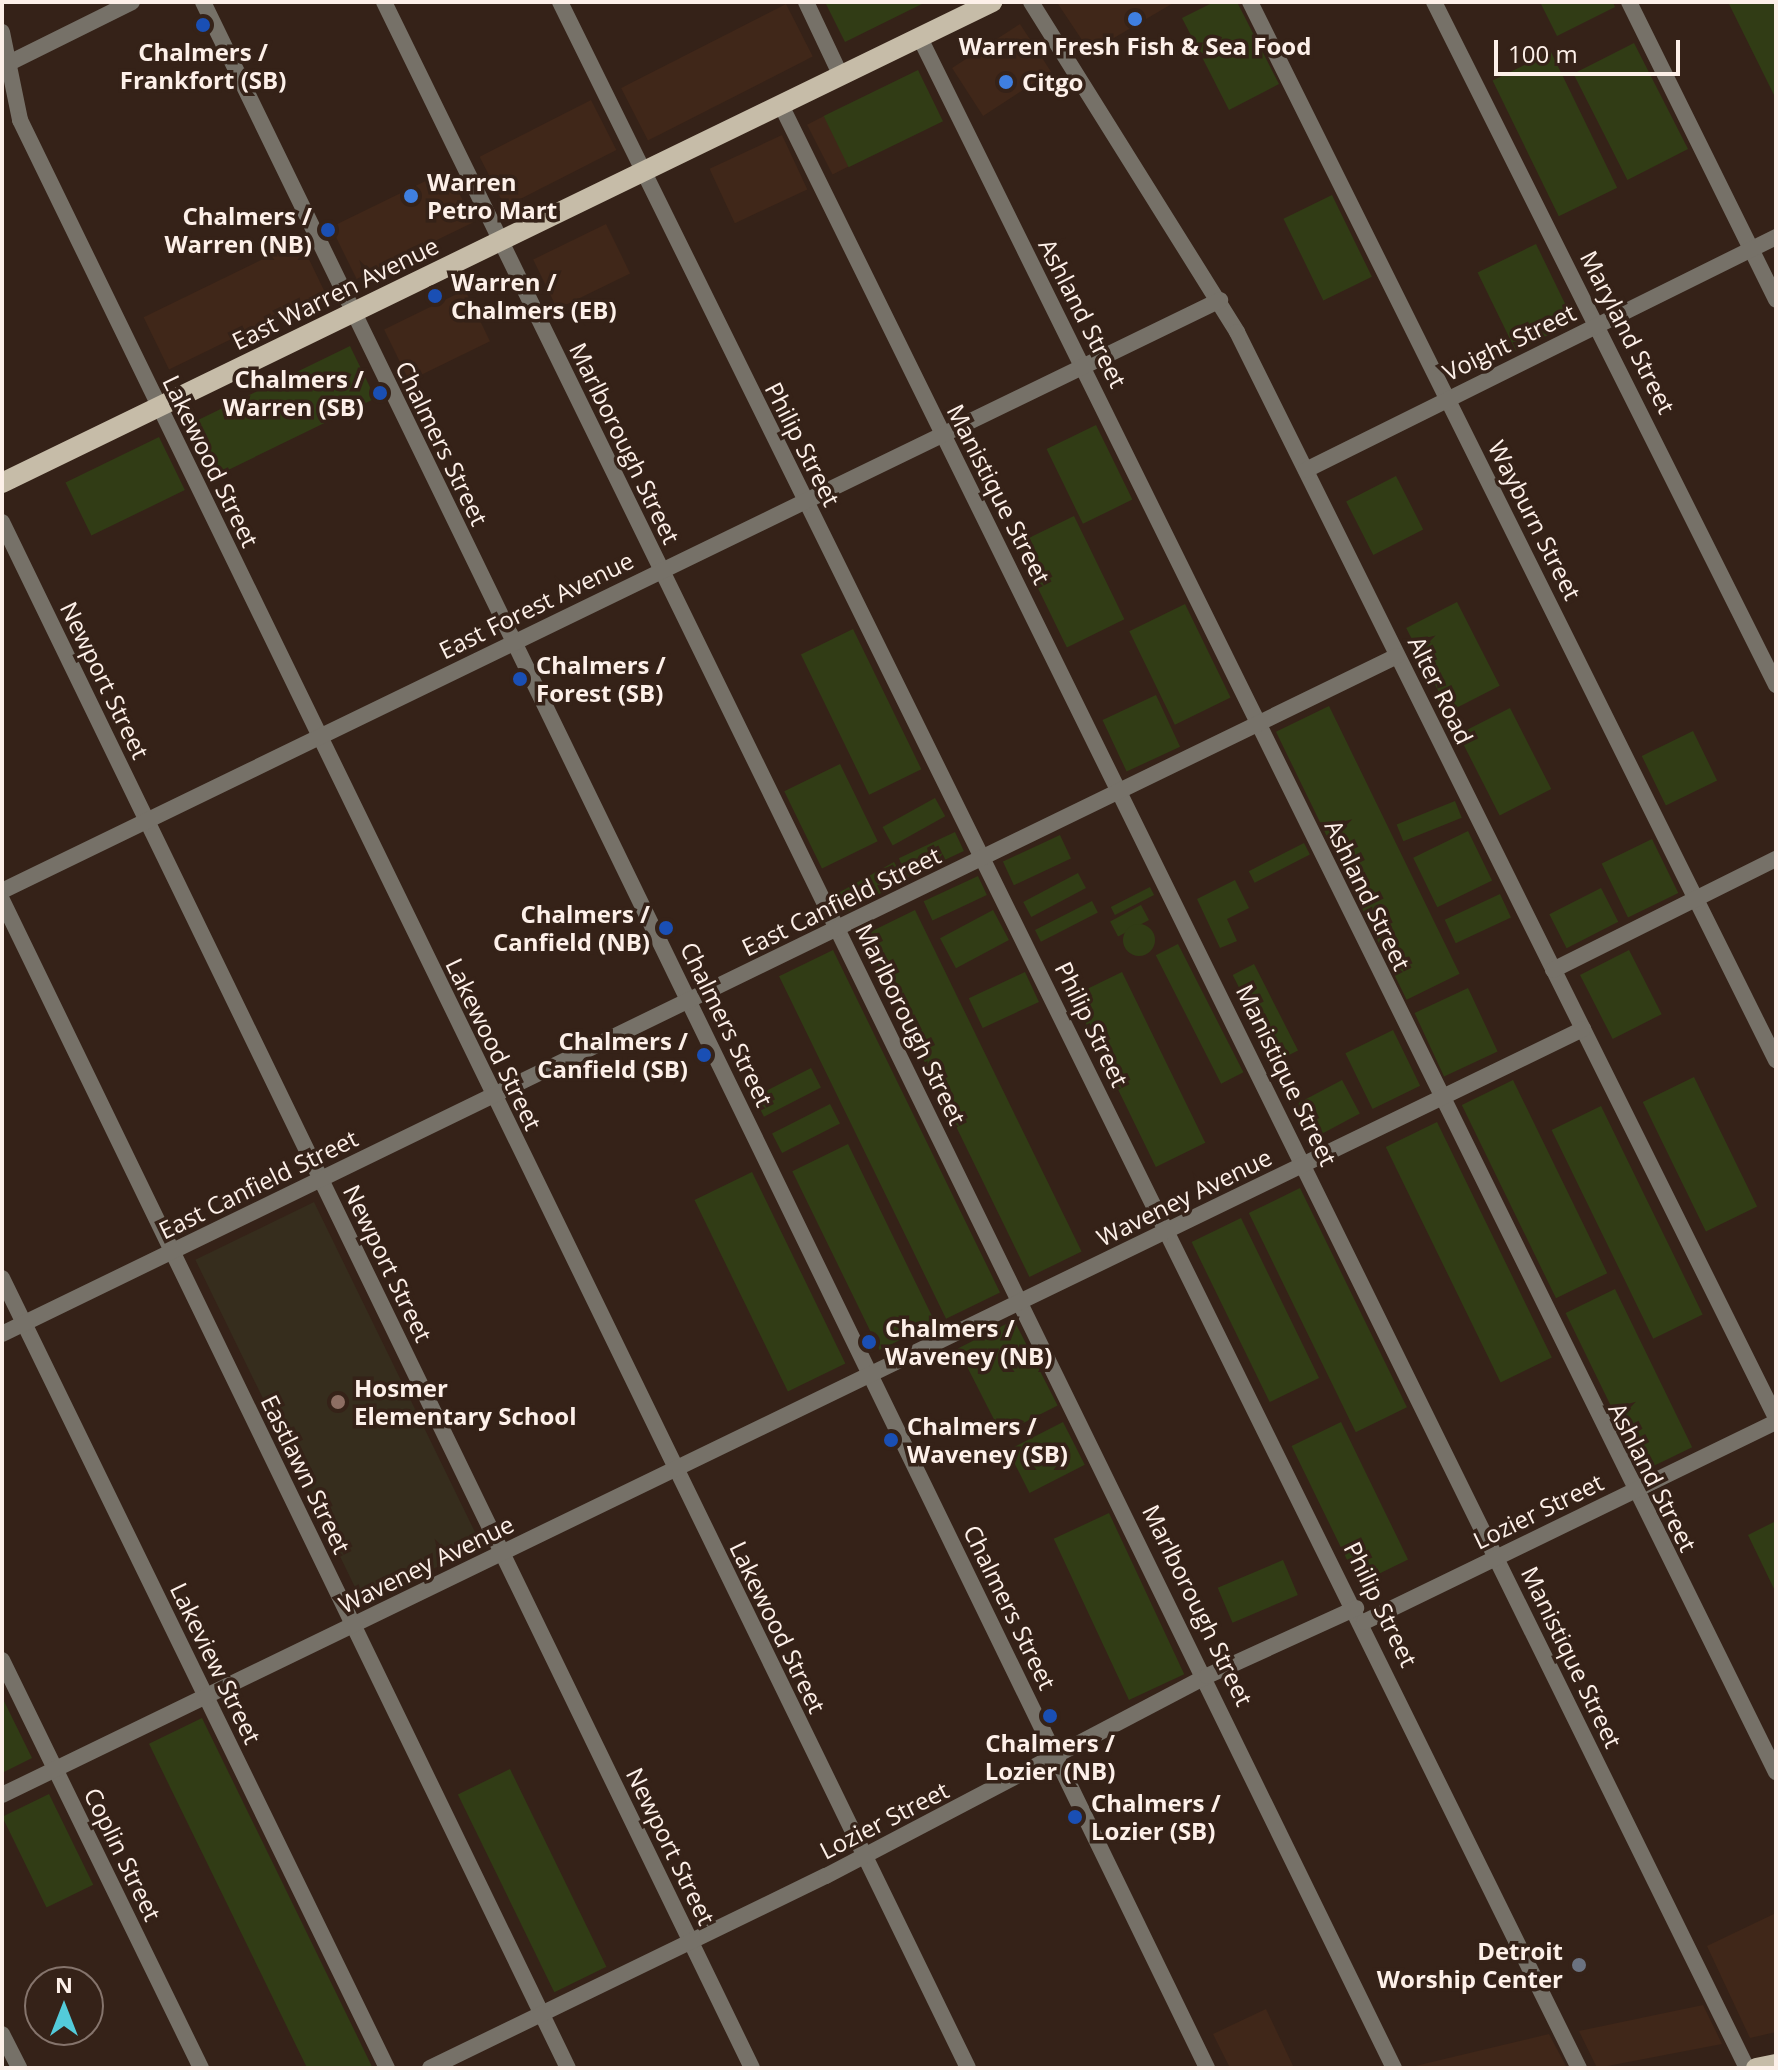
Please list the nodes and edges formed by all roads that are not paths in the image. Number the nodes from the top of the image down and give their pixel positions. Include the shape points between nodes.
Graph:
1 (132, 2) edge
2 (203, 2) edge
3 (384, 2) edge
4 (560, 2) edge
5 (806, 2) edge
6 (992, 2) edge
7 (1031, 2) edge
8 (1250, 2) edge
9 (1434, 2) edge
10 (1629, 2) edge
11 (2, 32) edge
12 (920, 38) junction
13 (6, 64) edge
14 (841, 76) junction
15 (781, 105) junction
16 (643, 172) junction
17 (1776, 237) edge
18 (501, 241) junction
19 (1751, 249) junction
20 (1220, 300) junction
21 (1776, 300) edge
22 (353, 313) junction
23 (1599, 325) junction
24 (1083, 367) junction
25 (1448, 399) junction
26 (159, 407) junction
27 (942, 435) junction
28 (1306, 470) junction
29 (2, 483) edge
30 (804, 502) junction
31 (2, 522) edge
32 (661, 572) junction
33 (512, 644) junction
34 (1397, 656) junction
35 (1776, 685) edge
36 (1257, 723) junction
37 (319, 738) junction
38 (1120, 791) junction
39 (147, 820) junction
40 (983, 858) junction
41 (1776, 859) edge
42 (2, 891) edge
43 (1698, 898) junction
44 (2, 900) edge
45 (838, 929) junction
46 (1553, 970) junction
47 (690, 1001) junction
48 (1583, 1029) junction
49 (1776, 1060) edge
50 (493, 1097) junction
51 (1440, 1099) junction
52 (1304, 1165) junction
53 (320, 1180) junction
54 (1166, 1232) junction
55 (172, 1252) junction
56 (2, 1278) edge
57 (1020, 1301) junction
58 (24, 1323) junction
59 (2, 1334) edge
60 (871, 1374) junction
61 (1776, 1420) edge
62 (675, 1469) junction
63 (1633, 1491) junction
64 (504, 1553) junction
65 (1497, 1558) junction
66 (1360, 1615) junction
67 (353, 1626) junction
68 (2, 1660) edge
69 (1207, 1676) junction
70 (206, 1697) junction
71 (1056, 1757) junction
72 (55, 1770) junction
73 (1776, 1772) edge
74 (2, 1795) edge
75 (862, 1858) junction
76 (690, 1942) junction
77 (542, 2014) junction
78 (2, 2034) edge
79 (1776, 2064) edge
80 (19, 2068) edge
81 (201, 2068) edge
82 (387, 2068) edge
83 (430, 2068) edge
84 (568, 2068) edge
85 (752, 2068) edge
86 (968, 2068) edge
87 (1207, 2068) edge
88 (1394, 2068) edge
89 (1579, 2068) edge
90 (1747, 2068) edge
91 (1756, 2068) edge

1 - 13 street
2 - 22 street, Chalmers Street
3 - 18 street, Marlborough Street
4 - 16 street, Philip Street
5 - 14 street
6 - 12 main road, East Warren Avenue
7 - 20 street, Alter Road
8 - 25 street, Wayburn Street
9 - 23 street, Maryland Street
10 - 19 street
11 - 13 street, Lakewood Street
12 - 14 main road, East Warren Avenue
12 - 24 street, Ashland Street
13 - 26 street, Lakewood Street via 20,120
14 - 15 main road, East Warren Avenue
15 - 16 main road, East Warren Avenue
15 - 27 street, Manistique Street
16 - 18 main road, East Warren Avenue
16 - 30 street, Philip Street
17 - 19 street, Voight Street
18 - 22 main road, East Warren Avenue
18 - 32 street, Marlborough Street
19 - 21 street
19 - 23 street, Voight Street
20 - 24 street, East Forest Avenue
20 - 28 street, Alter Road
22 - 26 main road, East Warren Avenue
22 - 33 street, Chalmers Street
23 - 25 street, Voight Street
23 - 35 street, Maryland Street
24 - 27 street, East Forest Avenue
24 - 36 street, Ashland Street
25 - 28 street, Voight Street
25 - 43 street, Wayburn Street
26 - 29 main road, East Warren Avenue
26 - 37 street, Lakewood Street
27 - 30 street, East Forest Avenue
27 - 38 street, Manistique Street
28 - 34 street, Alter Road
30 - 32 street, East Forest Avenue
30 - 40 street, Philip Street
31 - 39 street, Newport Street
32 - 33 street, East Forest Avenue
32 - 45 street, Marlborough Street
33 - 37 street, East Forest Avenue
33 - 47 street, Chalmers Street
34 - 36 street, East Canfield Street
34 - 46 street, Alter Road
36 - 38 street, East Canfield Street
36 - 51 street, Ashland Street
37 - 39 street, East Forest Avenue
37 - 50 street, Lakewood Street
38 - 40 street, East Canfield Street
38 - 52 street, Manistique Street
39 - 42 street, East Forest Avenue
39 - 53 street, Newport Street
40 - 45 street, East Canfield Street
40 - 54 street, Philip Street
41 - 43 street
43 - 46 street
43 - 49 street, Wayburn Street
44 - 55 street, Eastlawn Street
45 - 47 street, East Canfield Street
45 - 57 street, Marlborough Street
46 - 48 street, Alter Road
47 - 50 street, East Canfield Street
47 - 60 street, Chalmers Street
48 - 51 street, Waveney Avenue
48 - 61 street, Alter Road
50 - 53 street, East Canfield Street
50 - 62 street, Lakewood Street
51 - 52 street, Waveney Avenue
51 - 63 street, Ashland Street
52 - 54 street, Waveney Avenue
52 - 65 street, Manistique Street
53 - 55 street, East Canfield Street
53 - 64 street, Newport Street
54 - 57 street, Waveney Avenue
54 - 66 street, Philip Street
55 - 58 street, East Canfield Street
55 - 67 street, Eastlawn Street
56 - 58 street, Lakeview Street
57 - 60 street, Waveney Avenue
57 - 69 street, Marlborough Street
58 - 59 street, East Canfield Street
58 - 70 street, Lakeview Street
60 - 62 street, Waveney Avenue
60 - 71 street, Chalmers Street
61 - 63 street, Lozier Street
62 - 64 street, Waveney Avenue
62 - 75 street, Lakewood Street
63 - 65 street, Lozier Street
63 - 73 street, Ashland Street
64 - 67 street, Waveney Avenue
64 - 76 street, Newport Street
65 - 66 street, Lozier Street
65 - 90 street, Manistique Street
66 - 69 street, Lozier Street
66 - 89 street, Philip Street
67 - 70 street, Waveney Avenue
67 - 77 street, Eastlawn Street
68 - 72 street, Coplin Street
69 - 71 street, Lozier Street
69 - 88 street, Marlborough Street
70 - 72 street, Waveney Avenue
70 - 82 street, Lakeview Street
71 - 75 street, Lozier Street
71 - 87 street, Chalmers Street
72 - 74 street, Waveney Avenue
72 - 81 street, Coplin Street
75 - 76 street, Lozier Street
75 - 86 street, Lakewood Street
76 - 77 street, Lozier Street
76 - 85 street, Newport Street
77 - 83 street, Lozier Street
77 - 84 street, Eastlawn Street
78 - 80 street
79 - 91 main road

